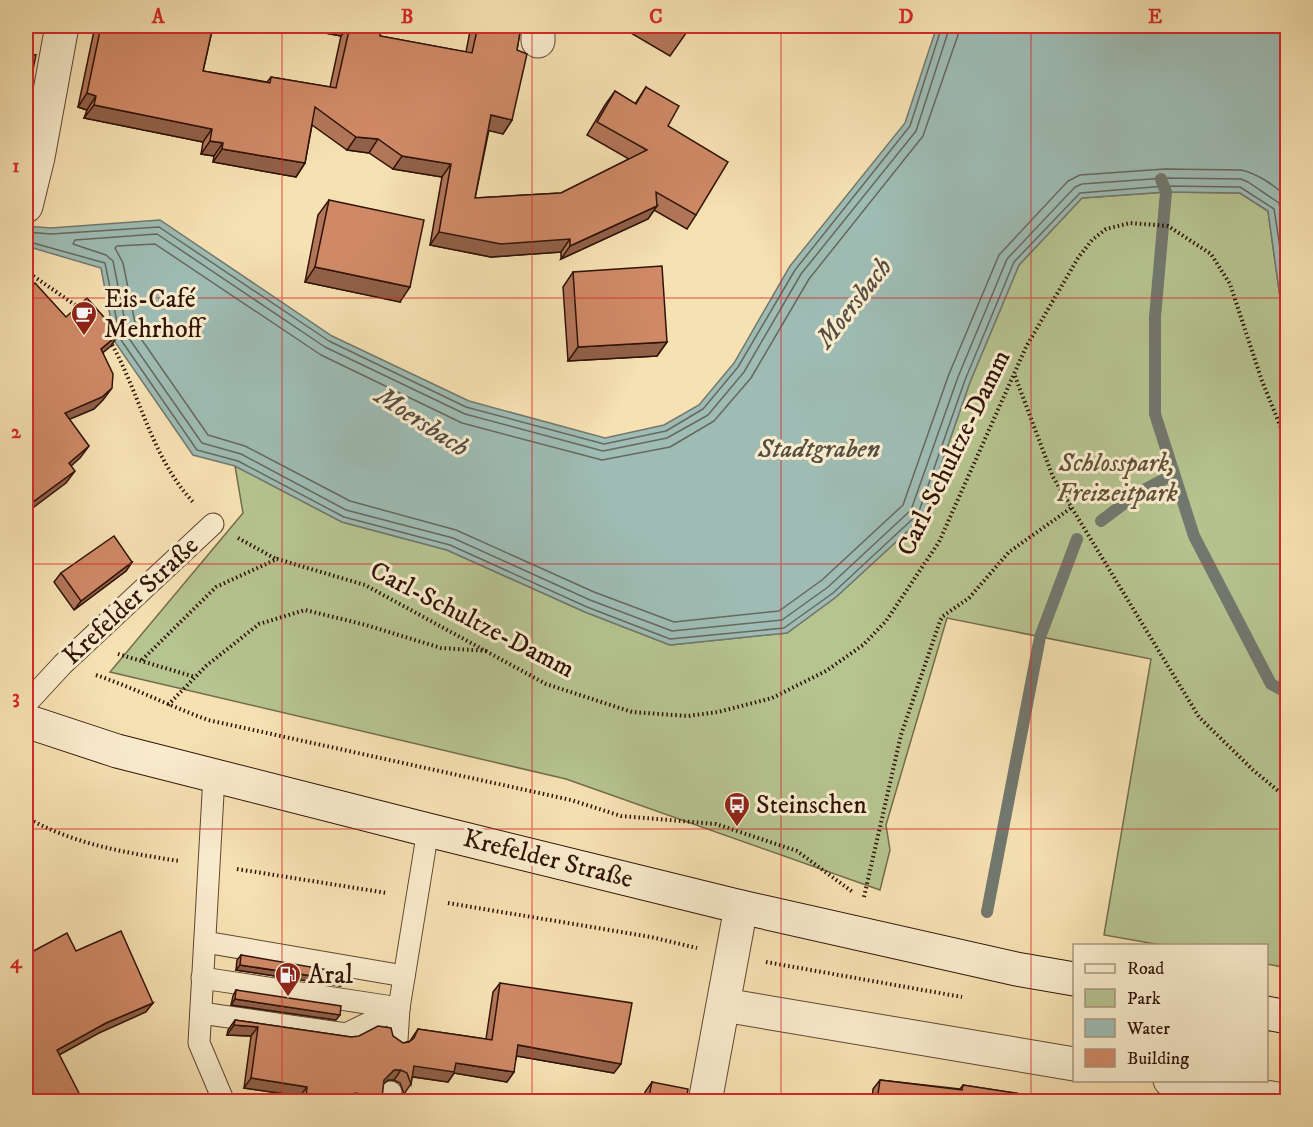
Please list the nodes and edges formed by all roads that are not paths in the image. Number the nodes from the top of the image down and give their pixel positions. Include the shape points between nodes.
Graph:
1 (62, 26) edge
2 (26, 207) edge
3 (213, 524) road end
4 (26, 704) edge
5 (26, 721) edge
6 (214, 776) junction
7 (428, 830) junction
8 (741, 907) junction
9 (205, 942) junction
10 (404, 976) junction
11 (202, 978) junction
12 (1073, 979) edge
13 (724, 1005) junction
14 (399, 1008) junction
15 (201, 1013) junction
16 (1268, 1013) edge
17 (1287, 1017) edge
18 (397, 1040) edge
19 (1073, 1064) edge
20 (1176, 1082) edge
21 (1215, 1095) edge
22 (225, 1101) edge
23 (705, 1101) edge
24 (1287, 1101) edge

1 - 2 main road
3 - 4 lane, Krefelder Straße via 63,664
5 - 6 main road, Krefelder Straße via 99,746
6 - 7 main road, Krefelder Straße
6 - 9 lane
7 - 8 main road, Krefelder Straße
7 - 10 lane
8 - 12 main road, Krefelder Straße
8 - 13 main road
9 - 10 lane
9 - 11 lane
10 - 14 lane
11 - 14 lane
11 - 15 lane
13 - 19 main road
13 - 23 main road
14 - 15 lane via 346,1034
14 - 18 lane
15 - 22 lane via 199,1043
16 - 17 main road
20 - 21 main road
21 - 24 main road

